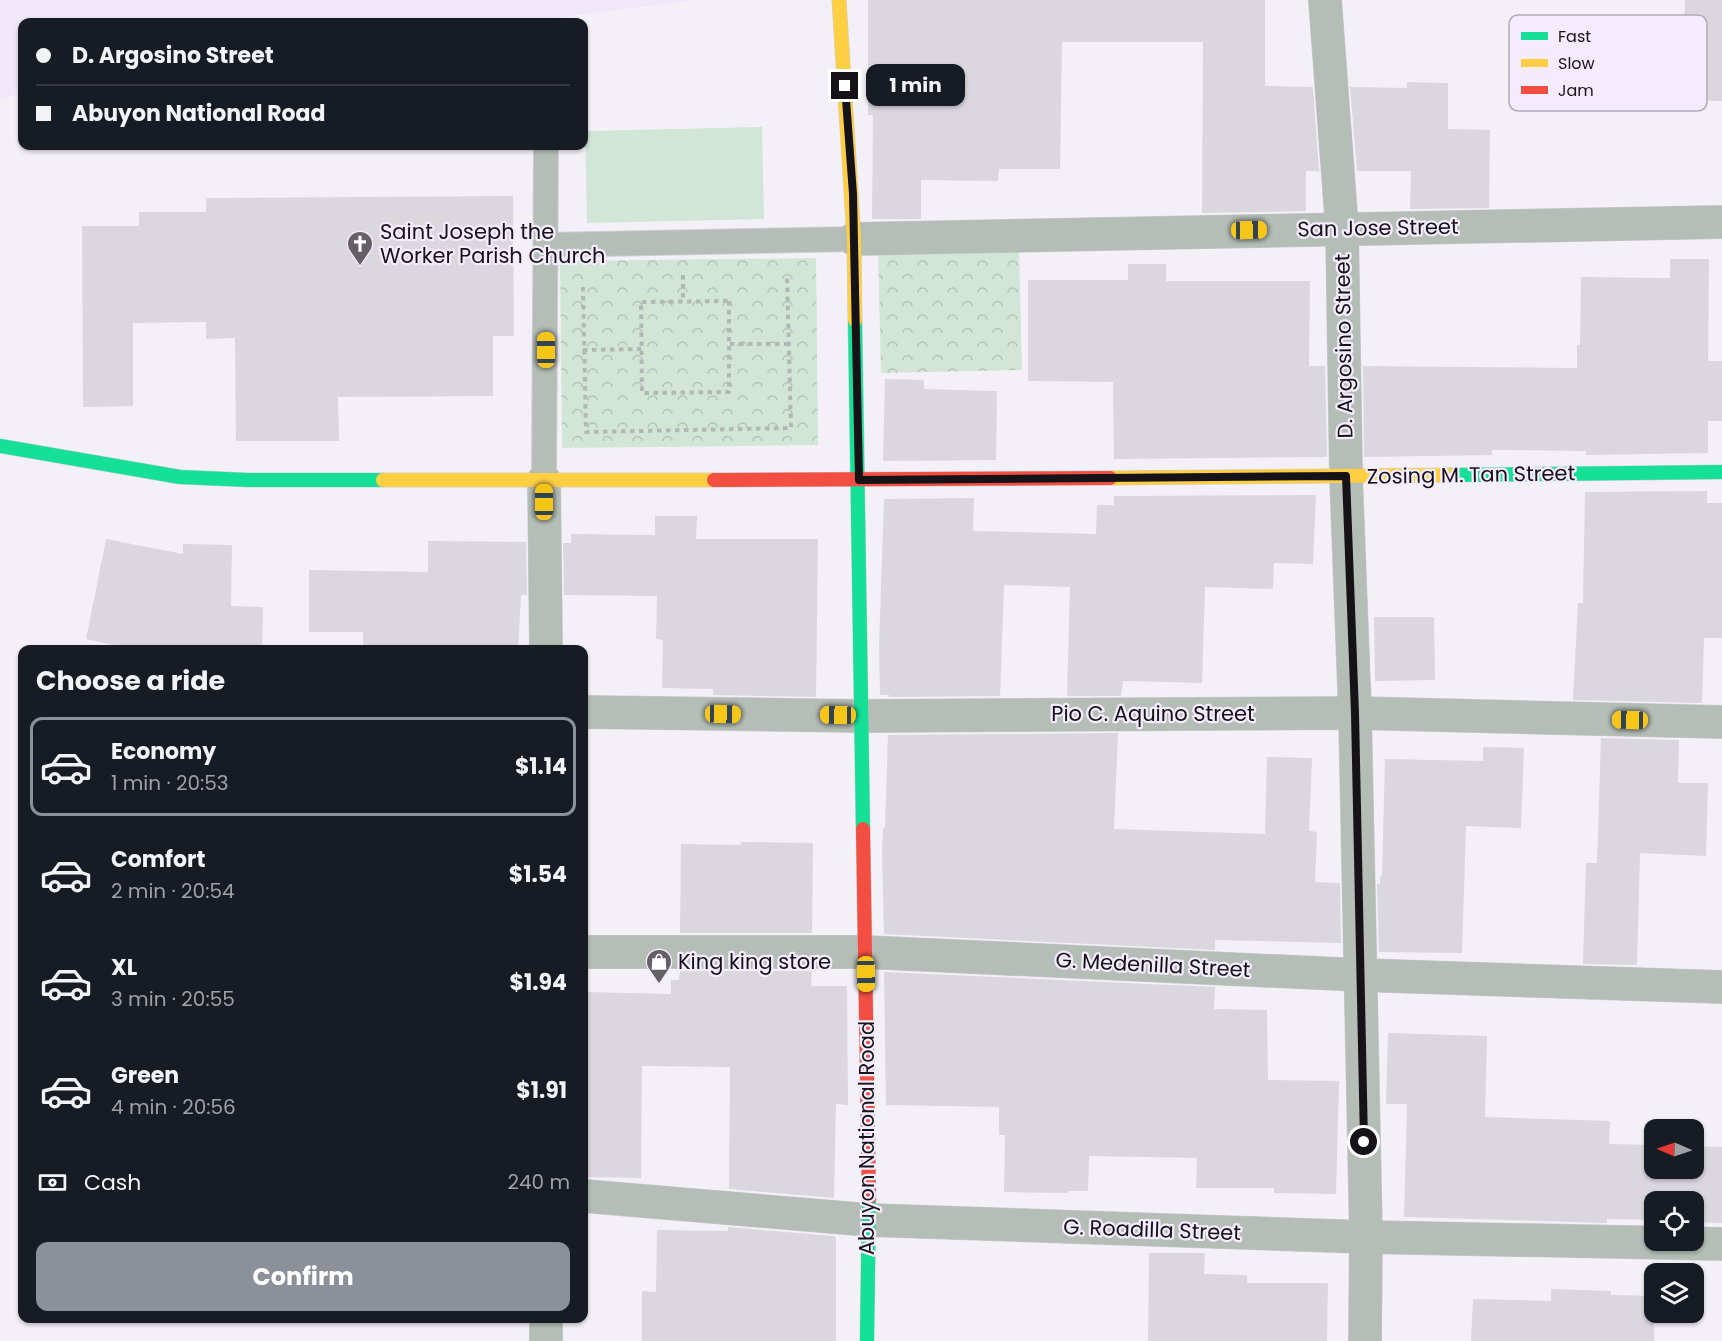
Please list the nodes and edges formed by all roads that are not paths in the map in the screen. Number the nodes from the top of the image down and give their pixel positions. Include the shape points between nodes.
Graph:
1 (839, 0) edge
2 (1325, 0) edge
3 (546, 150) edge
4 (1722, 222) edge
5 (1342, 228) junction
6 (854, 239) junction
7 (547, 245) junction
8 (0, 446) edge
9 (1722, 472) edge
10 (1346, 476) junction
11 (544, 480) junction
12 (859, 480) junction
13 (546, 645) edge
14 (588, 712) edge
15 (1355, 713) junction
16 (862, 716) junction
17 (1722, 722) edge
18 (588, 952) edge
19 (866, 952) junction
20 (1359, 975) junction
21 (1722, 987) edge
22 (588, 1197) edge
23 (869, 1220) junction
24 (1366, 1237) junction
25 (1722, 1244) edge
26 (546, 1323) edge
27 (546, 1341) edge
28 (867, 1341) edge
29 (1365, 1341) edge

1 - 6 street, Abuyon National Road
2 - 5 street, D. Argosino Street
3 - 7 lane
4 - 5 street, San Jose Street
5 - 6 street, San Jose Street
5 - 10 street, D. Argosino Street
6 - 7 lane
6 - 12 street, Abuyon National Road
7 - 11 lane
8 - 11 street, Zosing M. Tan Street via 180,477
9 - 10 street, Zosing M. Tan Street
10 - 12 street, Zosing M. Tan Street
10 - 15 street, D. Argosino Street
11 - 12 street, Zosing M. Tan Street
11 - 13 street
12 - 16 street, Abuyon National Road
14 - 16 street, Pio C. Aquino Street
15 - 16 street, Pio C. Aquino Street
15 - 17 street, Pio C. Aquino Street
15 - 20 street, D. Argosino Street
16 - 19 street, Abuyon National Road
18 - 19 street, G. Medenilla Street
19 - 20 street, G. Medenilla Street
19 - 23 street, Abuyon National Road
20 - 21 street, G. Medenilla Street
20 - 24 street, D. Argosino Street
22 - 23 street, G. Roadilla Street
23 - 24 street, G. Roadilla Street
23 - 28 street, Abuyon National Road
24 - 25 street, G. Roadilla Street
24 - 29 street, D. Argosino Street
26 - 27 street

